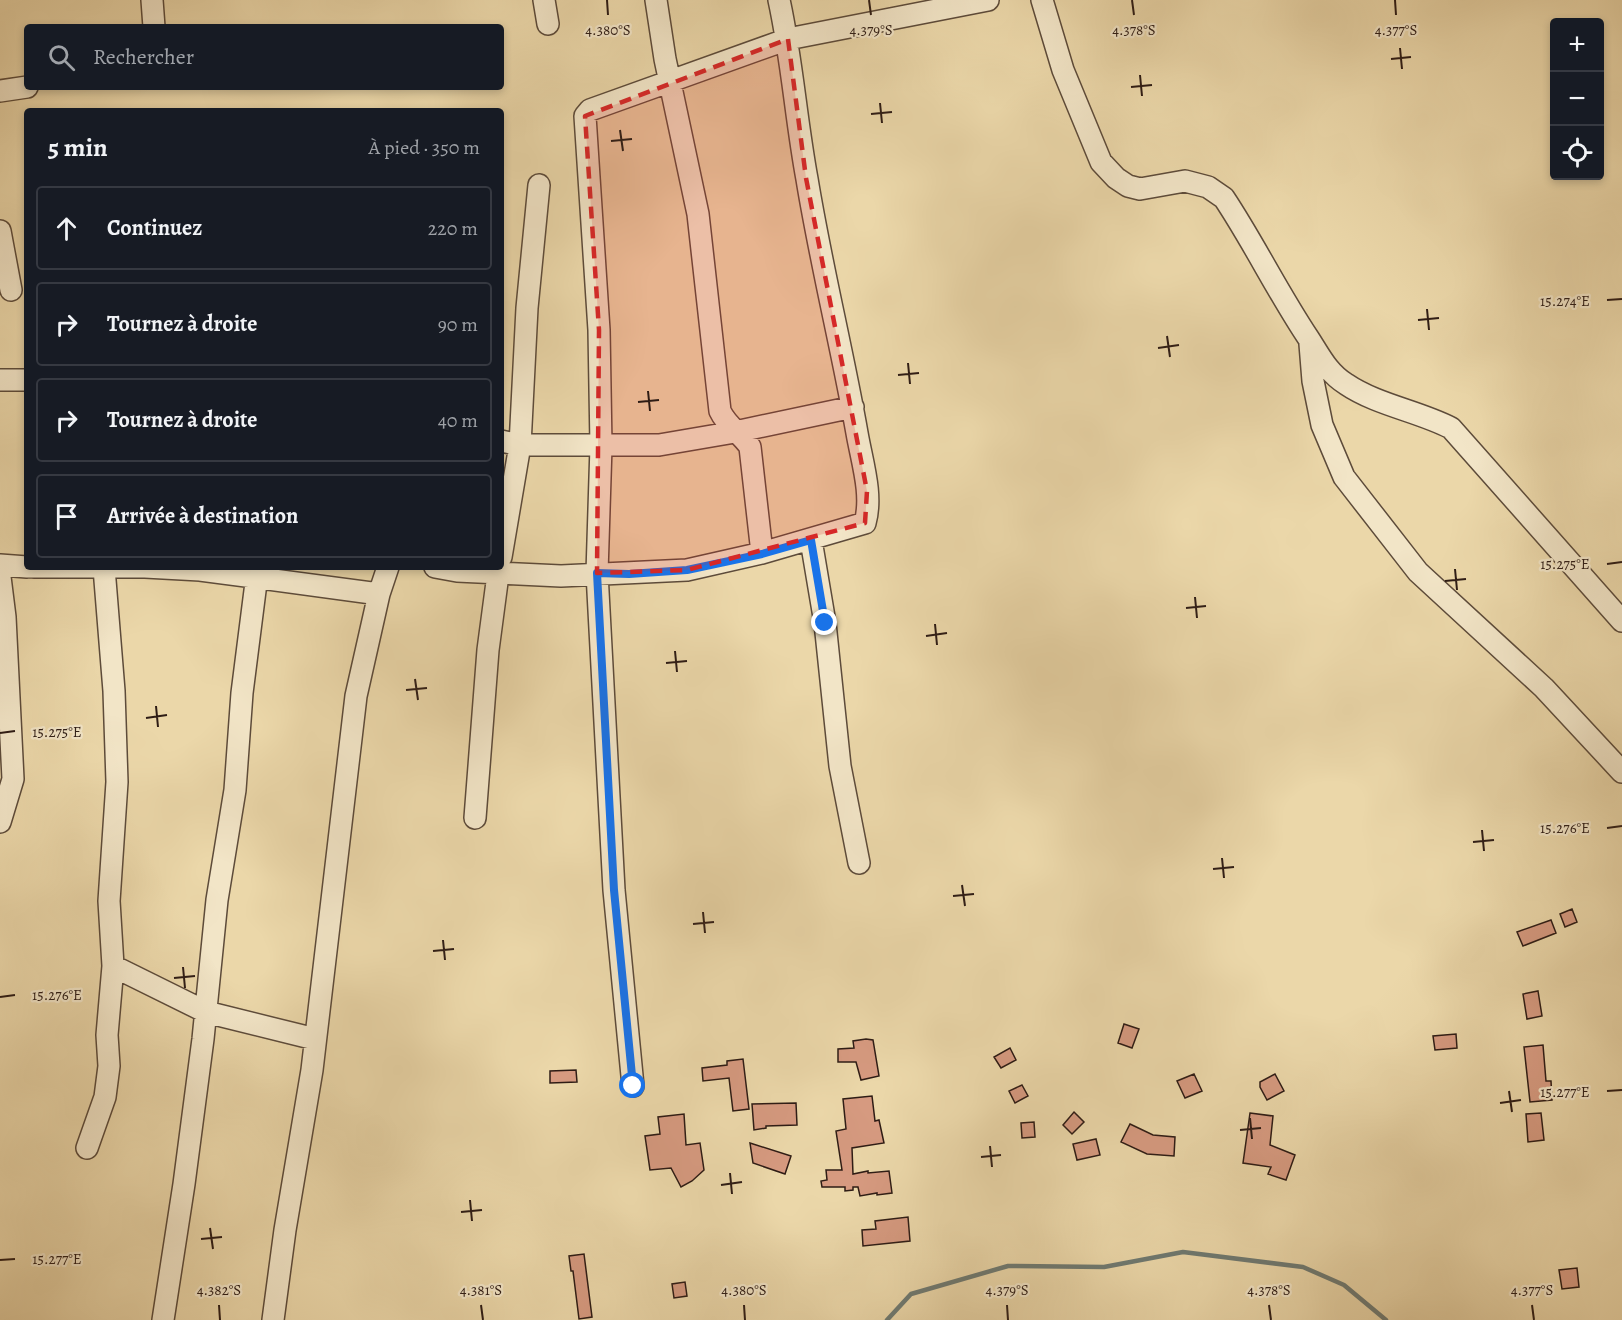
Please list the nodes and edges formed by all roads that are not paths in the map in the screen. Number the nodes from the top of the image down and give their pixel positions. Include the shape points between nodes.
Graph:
1 (152, 0) edge
2 (544, 0) edge
3 (656, 0) edge
4 (779, 0) edge
5 (988, 0) edge
6 (1042, 0) edge
7 (918, 7) edge
8 (154, 24) edge
9 (548, 24) dead end
10 (788, 39) junction
11 (670, 81) junction
12 (24, 87) edge
13 (0, 91) edge
14 (539, 185) dead end
15 (0, 231) edge
16 (12, 290) dead end
17 (1310, 341) junction
18 (0, 380) edge
19 (24, 380) edge
20 (853, 407) junction
21 (735, 432) junction
22 (511, 443) edge
23 (601, 446) junction
24 (504, 521) edge
25 (811, 540) junction
26 (762, 554) junction
27 (0, 565) edge
28 (24, 567) edge
29 (504, 567) edge
30 (104, 570) edge
31 (200, 570) edge
32 (387, 570) edge
33 (499, 570) edge
34 (257, 572) edge
35 (597, 573) junction
36 (0, 577) edge
37 (379, 594) junction
38 (1622, 621) edge
39 (1622, 772) edge
40 (6, 778) edge
41 (476, 818) dead end
42 (0, 822) edge
43 (859, 863) dead end
44 (113, 966) junction
45 (206, 1012) junction
46 (315, 1039) junction
47 (633, 1086) dead end
48 (87, 1148) dead end
49 (163, 1320) edge
50 (273, 1320) edge

1 - 8 street
2 - 9 street
3 - 11 street
4 - 10 street
5 - 7 street
6 - 17 street via 1063,70 1101,162 1128,186 1140,189 1185,181 1208,187 1224,198
7 - 10 street
10 - 11 street
10 - 20 street via 806,178
11 - 21 street via 698,214 720,411
11 - 23 street via 590,110 585,116 599,330
12 - 13 street
14 - 22 street
15 - 16 street
17 - 38 street via 1330,372 1347,385 1451,428
17 - 39 street via 1322,425 1344,477 1418,572 1544,688
18 - 19 street
20 - 21 street
20 - 25 street via 867,491 865,523
21 - 23 street via 659,445
21 - 26 street via 750,447
22 - 23 street
22 - 24 street
23 - 35 street
25 - 26 street
25 - 43 street via 825,623 840,766
26 - 35 street via 687,570
27 - 28 street
29 - 35 street via 561,576
30 - 44 street via 117,782 109,901
31 - 34 street
32 - 37 street
33 - 41 street via 488,650
34 - 37 street
34 - 45 street via 235,790
35 - 47 street via 614,890
36 - 40 street via 5,618
37 - 46 street via 356,696
40 - 42 street
44 - 45 street
44 - 48 street via 105,1097
45 - 46 street
45 - 49 street
46 - 50 street

